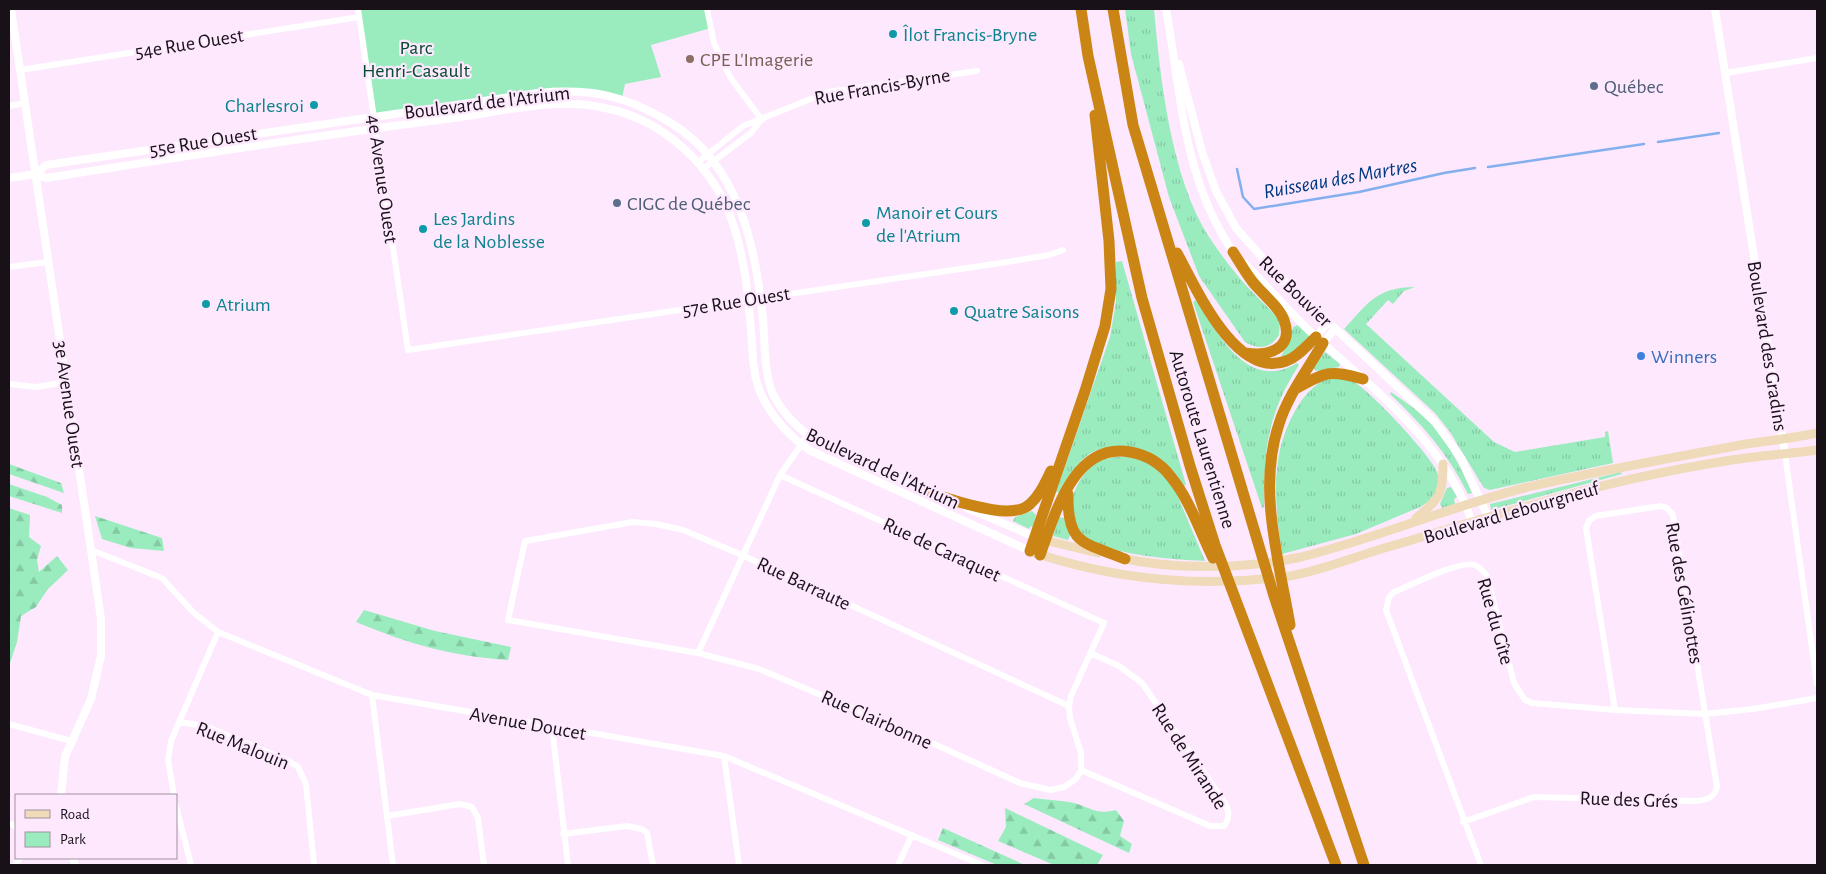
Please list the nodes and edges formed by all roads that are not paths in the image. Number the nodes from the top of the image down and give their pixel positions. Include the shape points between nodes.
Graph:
1 (11, 9) edge
2 (358, 9) edge
3 (707, 9) edge
4 (1081, 9) edge
5 (1113, 9) edge
6 (1166, 9) edge
7 (1715, 9) edge
8 (359, 17) junction
9 (1169, 26) junction
10 (11, 30) edge
11 (1088, 56) junction
12 (1817, 58) edge
13 (20, 70) junction
14 (977, 70) dead end
15 (1726, 73) junction
16 (25, 104) junction
17 (9, 106) edge
18 (373, 115) junction
19 (762, 120) junction
20 (375, 127) junction
21 (708, 153) junction
22 (715, 162) junction
23 (697, 163) junction
24 (704, 169) junction
25 (36, 174) junction
26 (9, 178) edge
27 (1166, 232) junction
28 (1063, 250) dead end
29 (1233, 252) junction
30 (48, 262) junction
31 (9, 267) edge
32 (761, 297) junction
33 (748, 299) junction
34 (1328, 322) junction
35 (1335, 329) junction
36 (1320, 340) junction
37 (408, 350) joint
38 (1241, 352) junction
39 (1363, 379) junction
40 (67, 382) junction
41 (9, 384) edge
42 (1296, 389) junction
43 (1817, 433) edge
44 (808, 435) junction
45 (1783, 439) junction
46 (1067, 441) junction
47 (802, 444) junction
48 (1817, 450) edge
49 (1785, 454) junction
50 (1442, 464) junction
51 (780, 475) junction
52 (1068, 488) junction
53 (932, 494) junction
54 (1481, 500) junction
55 (1466, 504) junction
56 (1488, 518) junction
57 (1411, 522) junction
58 (1472, 522) junction
59 (1040, 539) junction
60 (1211, 546) junction
61 (91, 550) junction
62 (1035, 553) junction
63 (742, 555) junction
64 (1125, 559) junction
65 (1249, 564) joint
66 (1207, 582) joint
67 (1279, 595) junction
68 (508, 620) joint
69 (218, 632) junction
70 (698, 653) junction
71 (1090, 653) junction
72 (1817, 684) edge
73 (372, 696) junction
74 (1817, 698) edge
75 (1069, 706) junction
76 (1615, 710) junction
77 (1705, 714) junction
78 (179, 722) junction
79 (9, 724) edge
80 (552, 727) junction
81 (71, 741) junction
82 (724, 756) junction
83 (1081, 770) junction
84 (61, 794) edge
85 (174, 794) edge
86 (178, 814) edge
87 (387, 816) junction
88 (1463, 822) junction
89 (563, 834) junction
90 (912, 835) junction
91 (191, 865) edge
92 (314, 865) edge
93 (393, 865) edge
94 (484, 865) edge
95 (568, 865) edge
96 (652, 865) edge
97 (739, 865) edge
98 (898, 865) edge
99 (982, 865) edge
100 (1336, 865) edge
101 (1364, 865) edge
102 (1480, 865) edge

1 - 10 street, 3e Avenue Ouest
2 - 8 street, 4e Avenue Ouest
3 - 19 street via 714,43 730,77
4 - 11 highway, Autoroute Laurentienne
5 - 27 highway, Autoroute Laurentienne via 1132,125
6 - 9 street, Rue Bouvier
7 - 15 street, Boulevard des Gradins
8 - 13 street, 54e Rue Ouest
8 - 18 street, 4e Avenue Ouest
9 - 29 street, Rue Bouvier via 1189,149 1202,196
9 - 34 street, Rue Bouvier via 1202,152 1225,210 1254,251
10 - 13 street, 3e Avenue Ouest
11 - 46 highway via 1109,241 1111,289 1105,326
11 - 60 highway, Autoroute Laurentienne via 1142,298
12 - 15 street
13 - 16 street, 3e Avenue Ouest
14 - 19 street, Rue Francis-Byrne via 828,92
15 - 45 street, Boulevard des Gradins
16 - 17 street
16 - 25 street, 3e Avenue Ouest
18 - 20 street, 4e Avenue Ouest
18 - 21 street, Boulevard de l'Atrium via 538,93 592,92 622,98 652,111 681,129
18 - 25 street, 55e Rue Ouest via 46,165
19 - 21 street, Rue Francis-Byrne via 743,126
19 - 22 street, Rue Francis-Byrne
20 - 23 street, Boulevard de l'Atrium via 546,104 587,104 645,122 680,145
20 - 25 street, 55e Rue Ouest via 46,178
20 - 37 street, 4e Avenue Ouest
21 - 22 street, Boulevard de l'Atrium
21 - 23 street, Rue Francis-Byrne
22 - 24 street, Rue Francis-Byrne
22 - 32 street, Boulevard de l'Atrium via 732,188 746,222
23 - 24 street, Boulevard de l'Atrium
24 - 33 street, Boulevard de l'Atrium via 732,220
25 - 26 street, 55e Rue Ouest
25 - 30 street, 3e Avenue Ouest
27 - 38 highway via 1208,309
27 - 67 highway, Autoroute Laurentienne via 1258,541
28 - 32 street, 57e Rue Ouest via 1049,256
29 - 36 street, Rue Bouvier
29 - 38 highway via 1252,281 1284,318 1287,330 1279,348 1271,353
30 - 31 street
30 - 40 street, 3e Avenue Ouest
32 - 33 street, 57e Rue Ouest
32 - 44 street, Boulevard de l'Atrium via 771,391 785,412
33 - 37 street, 57e Rue Ouest
33 - 47 street, Boulevard de l'Atrium via 760,392 781,426
34 - 35 street, Rue Bouvier
34 - 36 street
35 - 36 street
35 - 54 street, Rue Bouvier via 1435,422 1461,458
36 - 38 highway via 1286,362 1260,363
36 - 39 street, Rue Bouvier
36 - 42 highway
39 - 42 highway via 1338,372 1326,373
39 - 50 street, Rue Bouvier via 1419,432
40 - 41 street via 36,387
40 - 61 street, 3e Avenue Ouest
42 - 67 highway via 1279,422 1270,477
43 - 45 main road, Boulevard Lebourgneuf
44 - 47 street
44 - 53 street, Boulevard de l'Atrium
45 - 49 street, Boulevard des Gradins
45 - 54 main road, Boulevard Lebourgneuf via 1587,474
46 - 53 highway via 1042,490 1029,506 1017,512
46 - 59 highway
47 - 51 street
47 - 62 street, Boulevard de l'Atrium
48 - 49 main road, Boulevard Lebourgneuf
49 - 56 main road, Boulevard Lebourgneuf via 1665,472 1565,495
49 - 72 street, Boulevard des Gradins
50 - 55 street, Rue Bouvier
50 - 57 main road via 1440,494 1434,504
51 - 63 street
51 - 71 street, Rue de Caraquet via 1104,623
52 - 59 highway
52 - 60 highway via 1077,472 1090,460 1106,453 1142,454 1162,466 1175,482
52 - 64 highway via 1068,515 1075,535
53 - 59 street, Boulevard de l'Atrium
54 - 55 main road, Boulevard Lebourgneuf
54 - 56 street, Rue Bouvier
55 - 57 main road, Boulevard Lebourgneuf
55 - 58 street, Rue Bouvier
56 - 58 main road, Boulevard Lebourgneuf
57 - 65 main road, Boulevard Lebourgneuf via 1299,557
58 - 66 main road, Boulevard Lebourgneuf via 1291,575
59 - 62 highway
59 - 64 main road, Boulevard de l'Atrium
60 - 100 highway, Autoroute Laurentienne via 1248,631
61 - 69 street, Avenue Doucet via 162,578 193,612
61 - 81 street, 3e Avenue Ouest via 101,619 101,656 91,699
62 - 66 main road, Boulevard de l'Atrium via 1082,567 1126,575
63 - 68 street, Rue Barraute via 683,530 633,522 525,542
63 - 70 street
63 - 75 street, Rue Barraute
64 - 65 main road, Boulevard de l'Atrium via 1171,565
67 - 101 highway, Autoroute Laurentienne via 1294,651
68 - 70 street, Rue Clairbonne
69 - 73 street, Avenue Doucet
69 - 78 street
70 - 83 street, Rue Clairbonne via 785,678 1037,789 1064,787 1076,779
71 - 75 street
71 - 83 street, Rue de Mirande via 1120,666 1142,683 1225,803 1228,821 1224,826 1210,826
73 - 80 street, Avenue Doucet
73 - 87 street
74 - 77 street, Rue du Gîte
75 - 83 street via 1081,753
76 - 77 street, Rue du Gîte
76 - 77 street, Rue des Gélinottes via 1586,528 1595,516 1661,506 1673,516
76 - 88 street, Rue du Gîte via 1543,706 1525,700 1514,683 1487,576 1476,565 1460,566 1394,592 1389,597 1386,610
77 - 88 street, Rue des Grés via 1717,787 1715,794 1707,800 1534,797
78 - 85 street via 168,760
78 - 92 street, Rue Malouin via 206,726 298,767 306,784
79 - 81 street
80 - 82 street, Avenue Doucet
80 - 89 street
81 - 84 street, 3e Avenue Ouest via 62,774
82 - 90 street, Avenue Doucet
82 - 97 street
86 - 91 street
87 - 93 street
87 - 94 street via 460,804 472,807 478,818
88 - 102 street, Rue du Gîte
89 - 95 street
89 - 96 street via 636,826 647,833
90 - 98 street
90 - 99 street, Avenue Doucet

